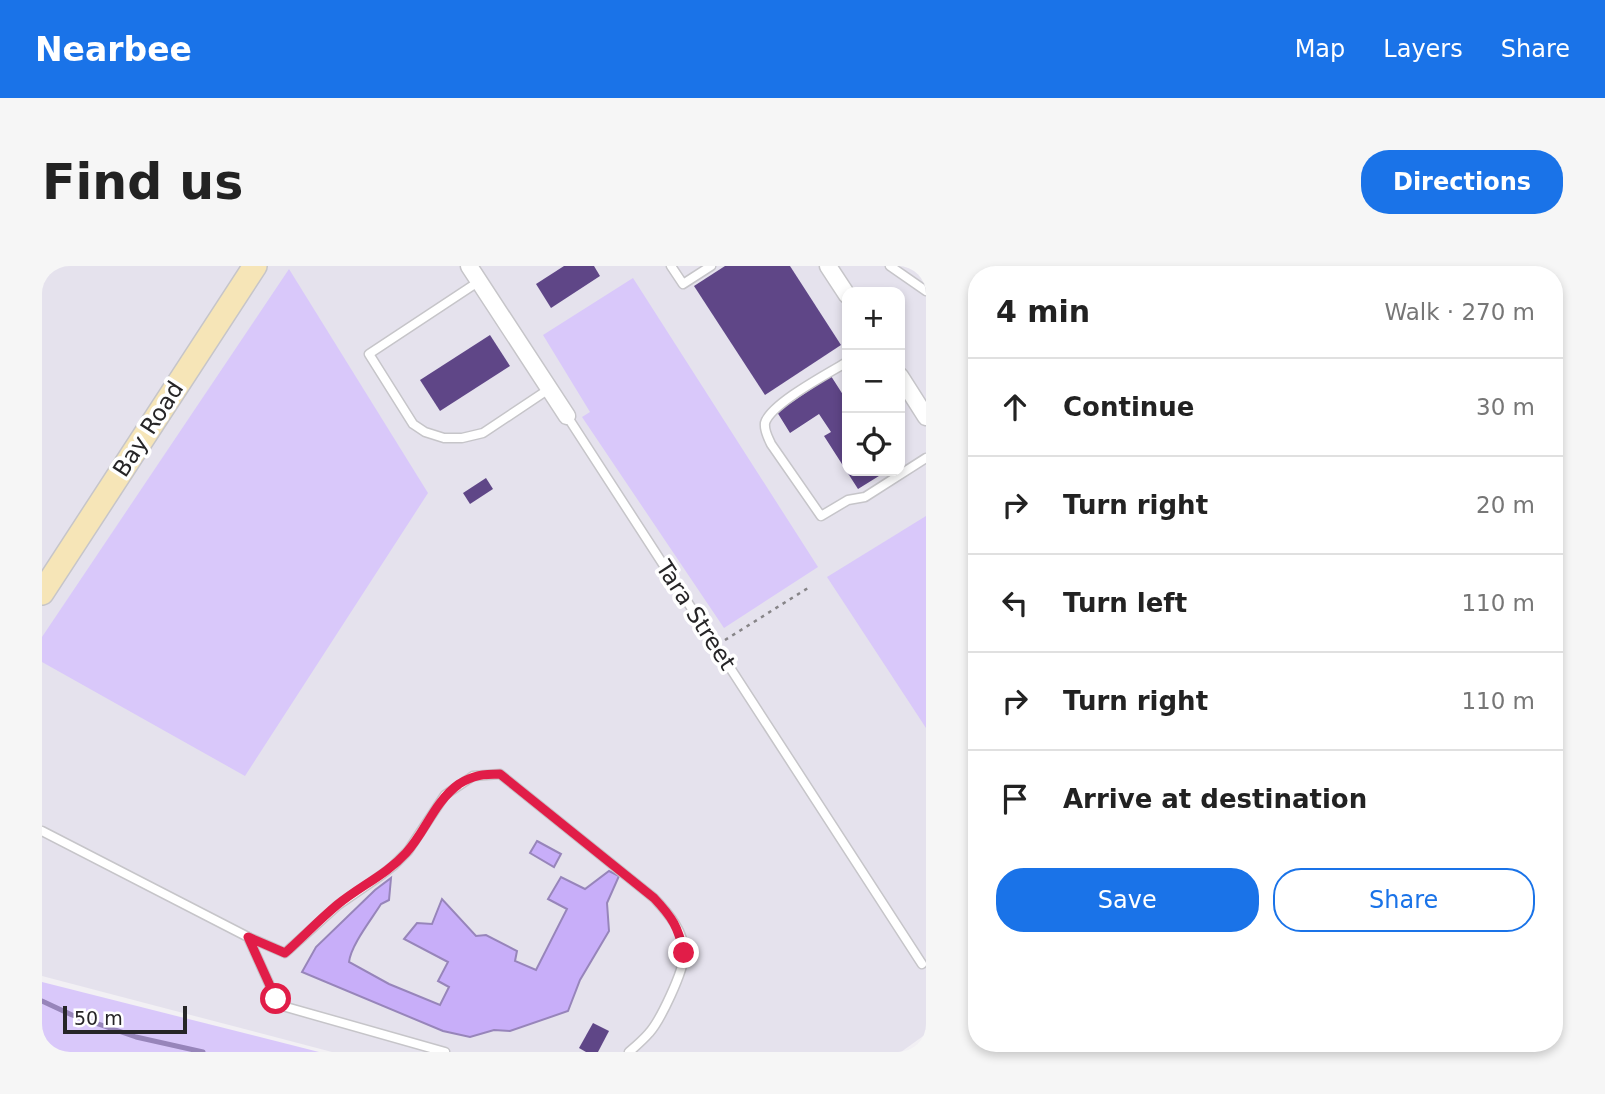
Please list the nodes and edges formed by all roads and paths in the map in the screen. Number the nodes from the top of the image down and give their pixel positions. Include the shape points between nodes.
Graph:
1 (255, 266) edge
2 (469, 266) edge
3 (671, 266) edge
4 (711, 266) edge
5 (893, 266) edge
6 (831, 267) edge
7 (478, 282) junction
8 (842, 287) edge
9 (926, 291) edge
10 (842, 365) edge
11 (905, 384) edge
12 (549, 389) junction
13 (567, 415) joint
14 (926, 417) edge
15 (926, 458) edge
16 (808, 588) dead end
17 (42, 593) edge
18 (716, 646) junction
19 (42, 831) edge
20 (248, 937) junction
21 (922, 964) dead end
22 (445, 1052) edge
23 (629, 1052) edge

1 - 17 street, Bay Road
2 - 7 street, Tara Street
3 - 4 lane via 683,284
5 - 9 lane
6 - 8 street
7 - 12 street, Tara Street
7 - 12 lane via 369,354 409,418 432,435 472,436
10 - 15 lane via 777,407 765,426 771,444 821,516 848,500 865,497
11 - 14 street
12 - 13 street, Tara Street
13 - 18 lane, Tara Street
16 - 18 path
18 - 21 lane, Tara Street
19 - 20 lane
20 - 22 lane via 276,999 286,1007
20 - 23 lane via 285,953 338,905 401,858 445,795 472,776 500,774 654,898 676,926 684,953 680,973 660,1017

